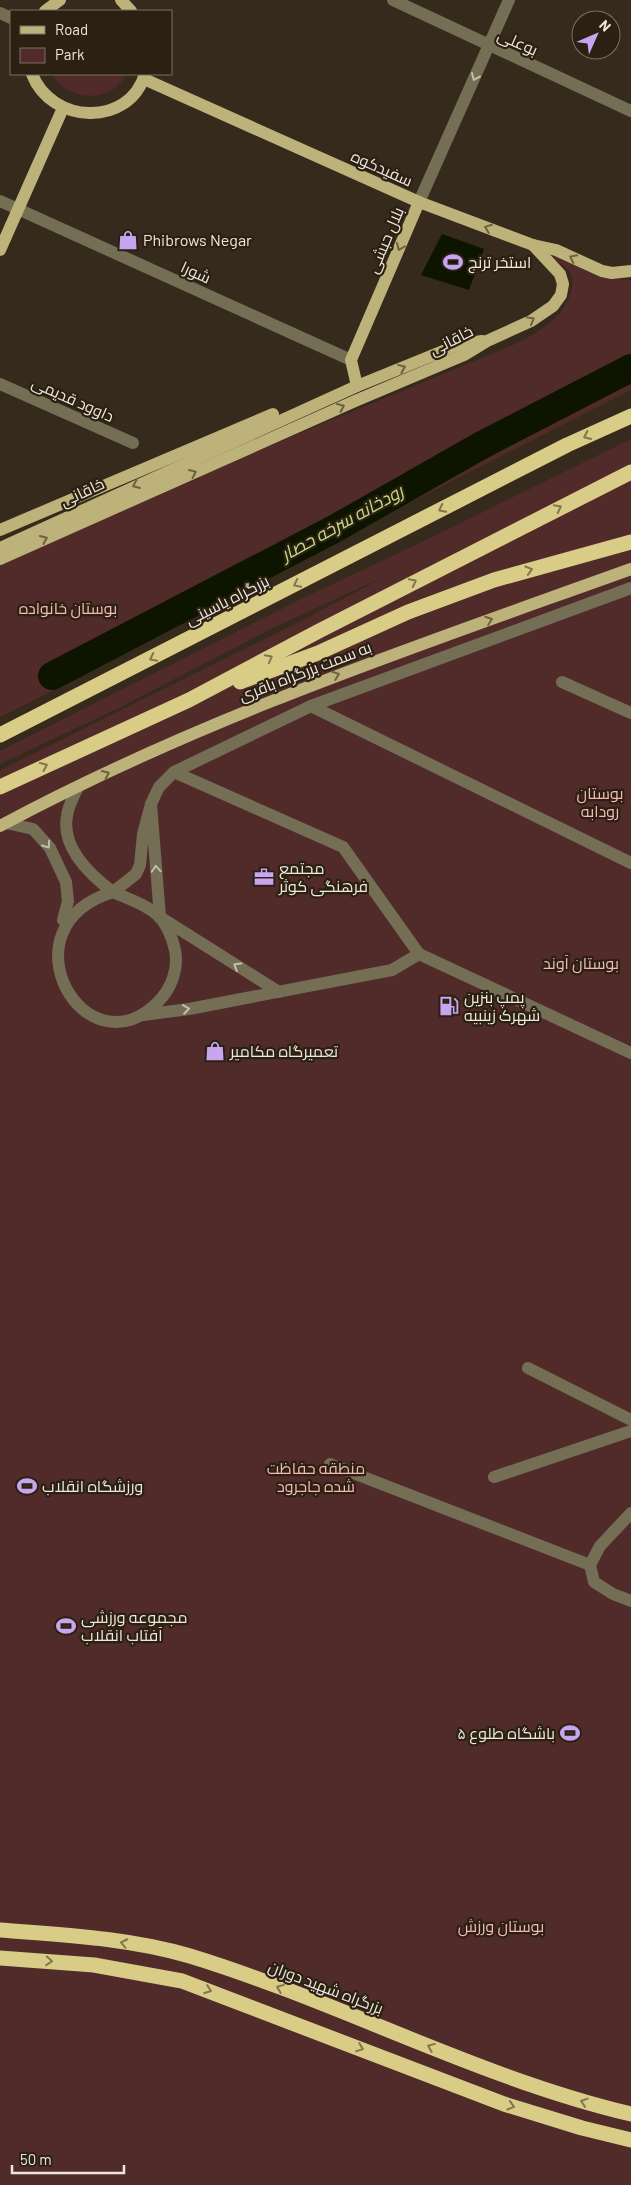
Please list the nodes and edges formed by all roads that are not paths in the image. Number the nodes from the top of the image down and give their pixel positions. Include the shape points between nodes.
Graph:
1 (60, 0) edge
2 (121, 0) edge
3 (393, 0) edge
4 (509, 0) edge
5 (46, 10) edge
6 (130, 10) edge
7 (489, 46) junction
8 (32, 75) edge
9 (144, 76) edge
10 (63, 108) junction
11 (631, 111) edge
12 (0, 201) edge
13 (419, 202) junction
14 (18, 209) junction
15 (533, 246) junction
16 (0, 250) edge
17 (631, 271) edge
18 (487, 341) junction
19 (351, 360) junction
20 (0, 384) edge
21 (357, 386) junction
22 (631, 416) edge
23 (133, 443) dead end
24 (631, 472) edge
25 (0, 530) edge
26 (631, 542) edge
27 (0, 548) edge
28 (0, 559) edge
29 (631, 568) edge
30 (631, 588) edge
31 (562, 682) dead end
32 (189, 700) junction
33 (311, 706) junction
34 (631, 713) edge
35 (0, 735) edge
36 (174, 772) junction
37 (0, 787) edge
38 (78, 787) junction
39 (151, 804) junction
40 (3, 824) edge
41 (631, 863) edge
42 (113, 892) junction
43 (160, 917) junction
44 (62, 925) junction
45 (419, 954) junction
46 (279, 992) junction
47 (138, 1015) junction
48 (631, 1053) edge
49 (528, 1368) dead end
50 (631, 1420) edge
51 (631, 1431) edge
52 (330, 1464) dead end
53 (494, 1477) dead end
54 (631, 1513) edge
55 (590, 1564) junction
56 (631, 1601) edge
57 (0, 1930) edge
58 (0, 1958) edge
59 (631, 2114) edge
60 (631, 2140) edge

1 - 5 main road
2 - 6 main road
3 - 7 street, بوعلی
4 - 7 street, بلال حبشی
7 - 11 street, بوعلی
7 -> 13 street, بلال حبشی
8 - 10 main road via 47,98
9 - 10 main road via 133,95 118,106 100,113 81,114
9 - 13 main road, سفیدکوه
10 - 14 main road
12 - 14 street, شورا
15 -> 13 main road, سفیدکوه
13 -> 19 main road, بلال حبشی
14 - 16 main road
14 - 19 street, شورا
17 -> 15 main road, سفیدکوه via 612,273 556,250
18 -> 15 main road via 531,321 553,306 561,295 563,284 560,274
21 -> 18 main road, خاقانی via 458,345
28 -> 18 main road, خاقانی via 464,355
19 - 21 main road
20 - 23 street, داوود قدیمی
21 - 25 main road via 344,384
21 -> 27 main road, خاقانی
22 -> 35 highway, بزرگراه یاسینی via 567,445
32 -> 24 highway
32 -> 26 highway via 318,653 408,612 494,580
38 -> 29 main road, به سمت بزرگراه باقری via 232,717 335,676
30 - 33 street
31 - 34 street
37 -> 32 highway
33 - 36 street
33 - 41 street
36 - 39 street via 159,787
36 - 45 street via 343,847
38 - 40 main road, به سمت بزرگراه باقری
38 - 42 street via 66,827 86,871
39 - 42 street via 143,834 140,865 136,874
43 -> 39 street
40 -> 44 street via 33,829 50,848 66,882 68,902
42 - 43 street via 144,904
42 - 44 street via 86,902 69,914
46 -> 43 street
43 - 47 street via 172,935 176,955 174,976 165,995 152,1008
44 - 47 street via 51,950 52,971 59,990 72,1006 90,1017 110,1021
45 - 46 street via 392,970
45 - 48 street
47 -> 46 street
49 - 50 street
51 - 53 street
52 - 55 street
54 - 55 street via 600,1546
55 - 56 street via 594,1582
59 -> 57 highway, بزرگراه شهید دوران via 507,2078 263,1981 188,1956 101,1938
58 -> 60 highway via 94,1965 182,1981 504,2104

